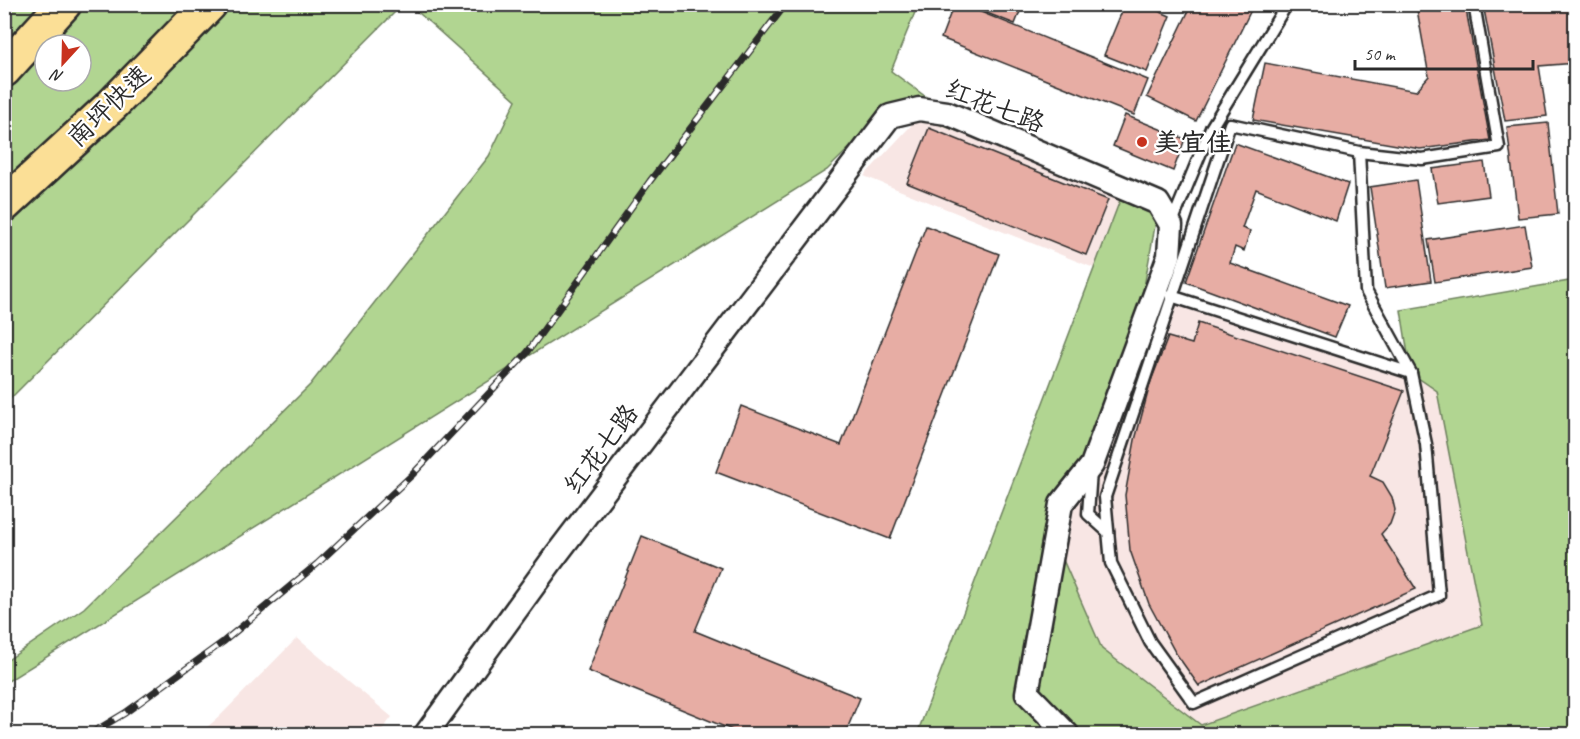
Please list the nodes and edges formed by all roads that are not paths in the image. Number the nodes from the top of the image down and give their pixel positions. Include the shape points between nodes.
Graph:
1 (64, 4) edge
2 (210, 4) edge
3 (1287, 4) edge
4 (1474, 4) edge
5 (4, 70) edge
6 (1359, 152) junction
7 (4, 204) edge
8 (1171, 225) junction
9 (1171, 296) junction
10 (1411, 373) junction
11 (1092, 465) junction
12 (1108, 532) junction
13 (426, 735) edge
14 (1066, 735) edge

1 - 5 highway
2 - 7 highway, 南坪快速 via 113,104
3 - 8 lane via 1211,128
4 - 6 lane via 1499,147 1422,159
6 - 9 lane via 1230,124
6 - 10 lane via 1366,291
8 - 11 street via 1169,256
8 - 13 street, 红花七路 via 1158,203 947,113 919,109 890,116 553,559
9 - 10 lane
9 - 12 lane via 1105,496
10 - 12 lane via 1426,444 1439,596 1194,703 1150,642 1111,563
11 - 12 lane via 1088,514
11 - 14 street via 1061,504 1027,693

